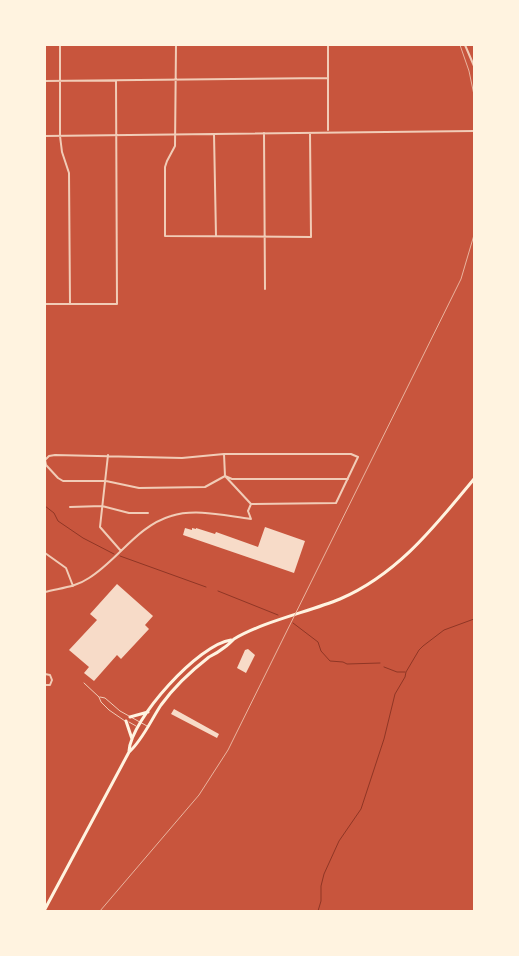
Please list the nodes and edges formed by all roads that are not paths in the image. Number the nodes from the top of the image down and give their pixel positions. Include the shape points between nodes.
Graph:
1 (60, 45) edge
2 (176, 45) edge
3 (328, 45) edge
4 (465, 45) edge
5 (474, 66) edge
6 (328, 78) junction
7 (175, 80) junction
8 (45, 81) edge
9 (60, 81) junction
10 (116, 81) junction
11 (474, 130) edge
12 (328, 131) junction
13 (264, 133) junction
14 (310, 133) junction
15 (175, 134) junction
16 (214, 134) junction
17 (116, 135) junction
18 (45, 136) edge
19 (60, 136) junction
20 (216, 237) junction
21 (264, 237) junction
22 (265, 289) dead end
23 (45, 304) edge
24 (70, 304) junction
25 (224, 454) junction
26 (108, 455) junction
27 (225, 476) junction
28 (348, 479) junction
29 (474, 479) edge
30 (106, 480) junction
31 (251, 504) junction
32 (70, 506) dead end
33 (102, 506) junction
34 (148, 513) dead end
35 (121, 551) junction
36 (45, 553) edge
37 (73, 586) junction
38 (45, 592) edge
39 (233, 640) junction
40 (45, 674) edge
41 (84, 683) dead end
42 (45, 685) edge
43 (99, 696) junction
44 (149, 712) junction
45 (130, 717) junction
46 (126, 721) junction
47 (141, 723) junction
48 (147, 726) junction
49 (139, 728) junction
50 (132, 739) junction
51 (129, 752) junction
52 (46, 906) edge

1 - 9 street
2 - 7 street
3 - 6 street
4 - 5 street
6 - 7 street
6 - 12 street
7 - 10 street
7 - 15 street
8 - 9 street
9 - 10 street
9 - 19 street
10 - 17 street
11 - 12 street
12 - 14 street
13 - 14 street
13 - 16 street
13 - 21 street
14 - 21 street via 311,237
15 - 16 street
15 - 17 street
15 - 20 street via 174,149 165,167 165,236
16 - 20 street
17 - 19 street
17 - 24 street via 117,304
18 - 19 street
19 - 24 street via 69,173
20 - 21 street
21 - 22 street
23 - 24 street
25 - 26 street via 182,458
25 - 27 street
25 - 28 street via 352,454 358,457
26 - 30 street
26 - 30 street via 49,456 45,460 63,481
27 - 28 street via 232,479
27 - 30 street via 205,487 139,488
27 - 31 street
28 - 31 street via 336,503
29 - 39 main road via 422,540 376,579 340,598
30 - 33 street
31 - 35 street via 248,511 251,519 198,513 171,516 154,524
32 - 33 street
33 - 34 street via 130,513
33 - 35 street via 100,527
35 - 37 street via 88,579
36 - 37 street via 66,568
37 - 38 street
39 - 44 main road via 222,641 191,664
39 - 48 main road via 180,682
40 - 42 street via 52,680 50,685
41 - 43 lane
43 - 45 lane
43 - 46 lane via 108,710
44 - 45 main road
44 - 47 main road
45 - 47 lane
46 - 49 lane
46 - 50 main road
47 - 48 lane
47 - 49 main road
48 - 51 main road
49 - 50 main road
50 - 51 main road
51 - 52 main road

